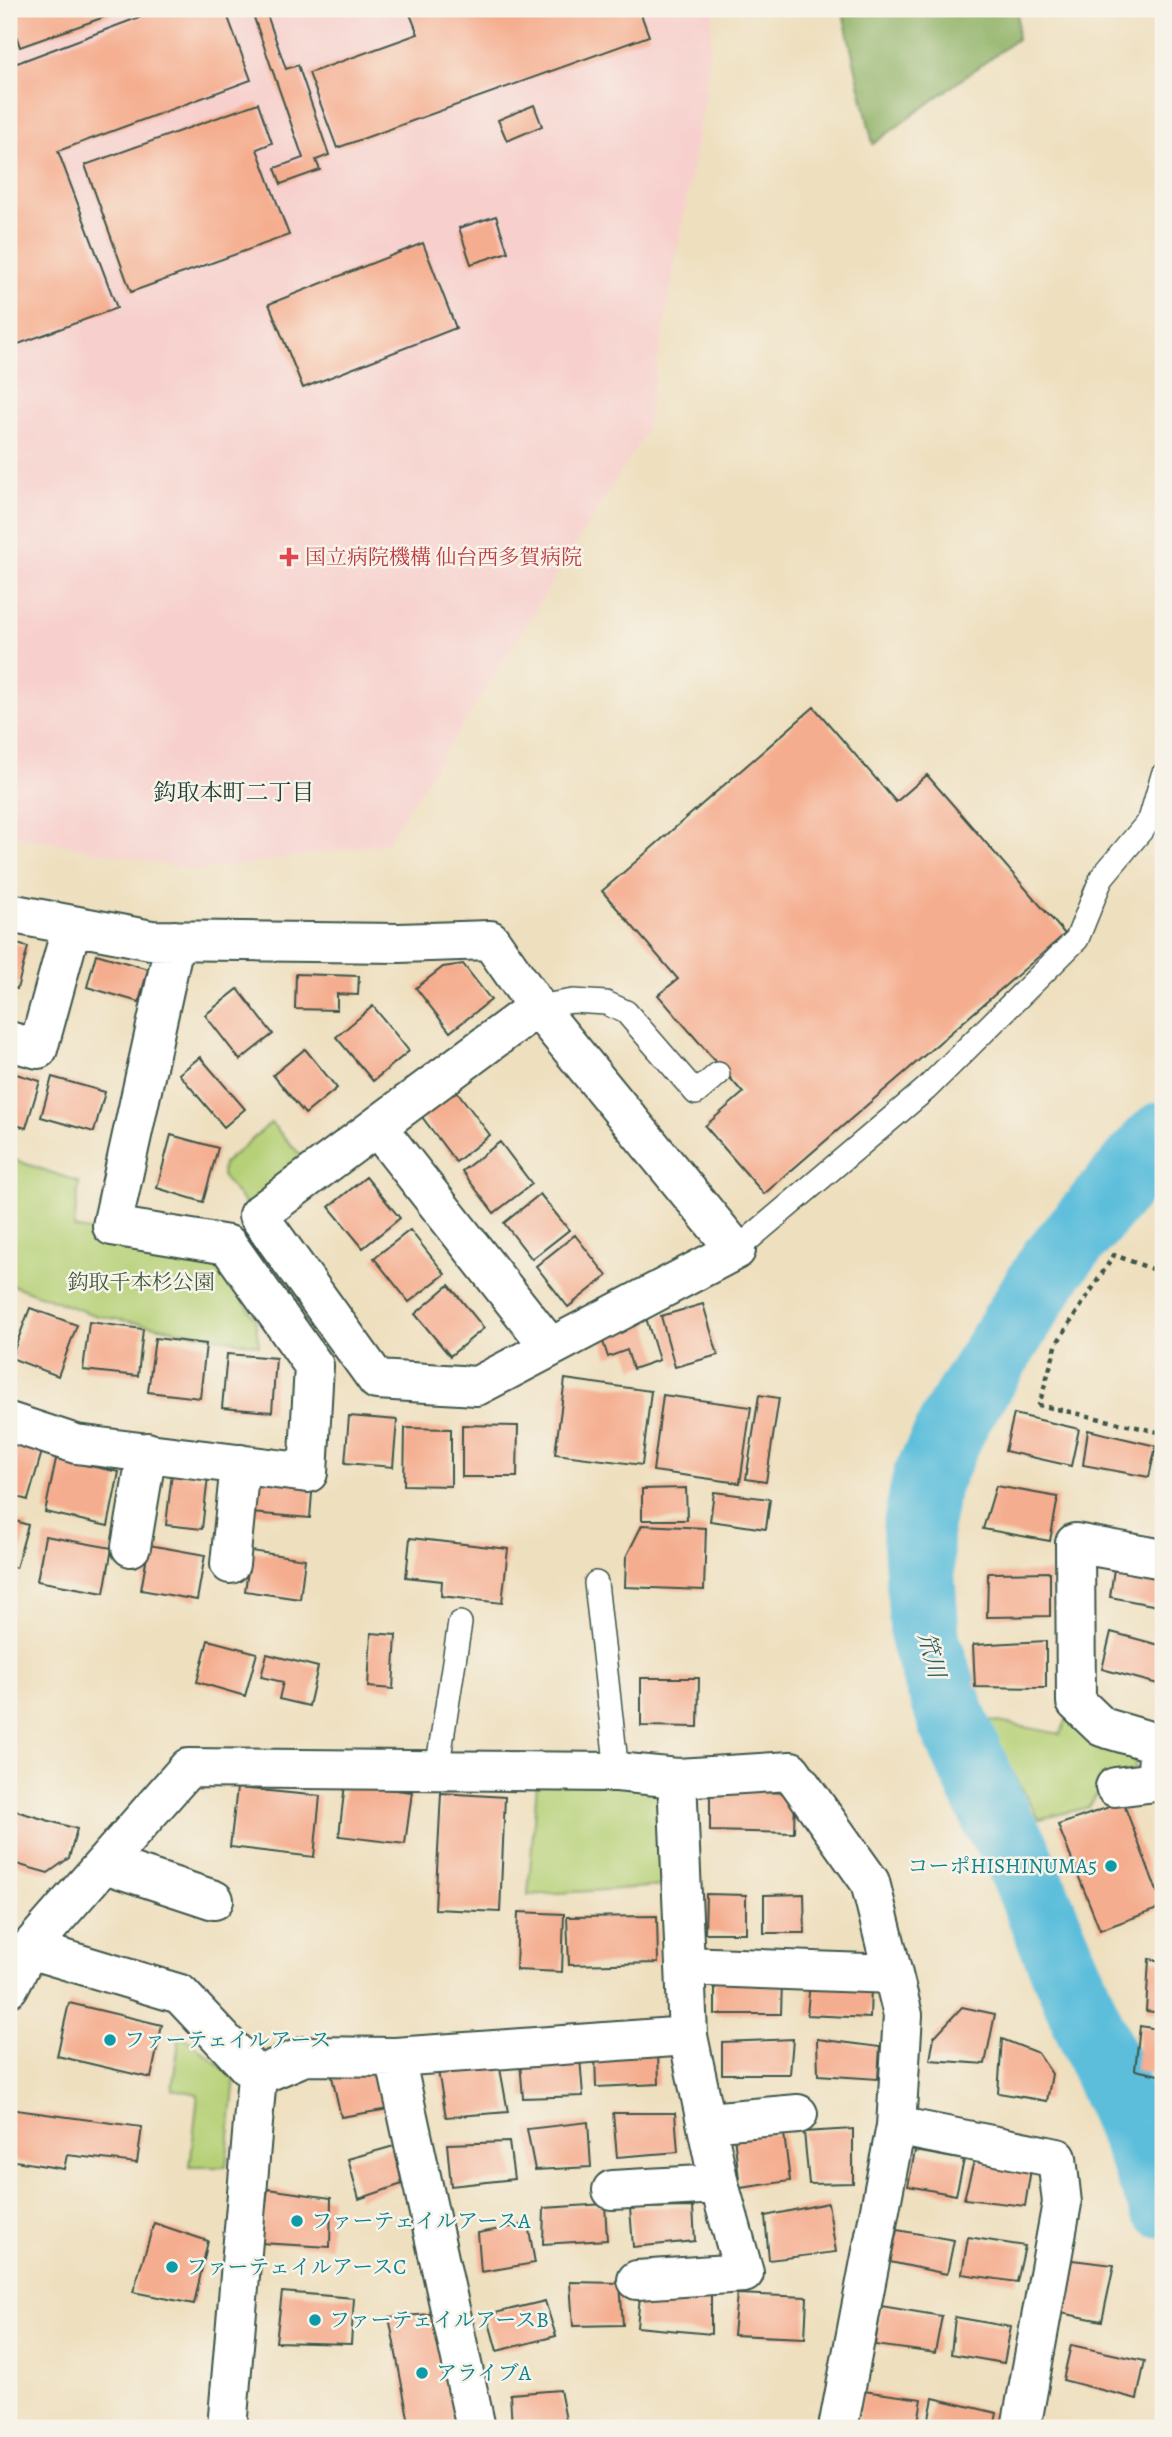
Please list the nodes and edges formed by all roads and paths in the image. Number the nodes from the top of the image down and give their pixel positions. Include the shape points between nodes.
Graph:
1 (1163, 775) edge
2 (9, 913) edge
3 (72, 925) junction
4 (175, 940) junction
5 (537, 1007) junction
6 (9, 1041) edge
7 (718, 1074) dead end
8 (377, 1127) junction
9 (736, 1250) junction
10 (1163, 1273) edge
11 (550, 1347) junction
12 (9, 1422) edge
13 (1163, 1433) edge
14 (147, 1452) junction
15 (240, 1464) junction
16 (131, 1547) dead end
17 (1163, 1559) edge
18 (230, 1564) dead end
19 (596, 1583) dead end
20 (460, 1623) dead end
21 (1161, 1744) edge
22 (437, 1769) junction
23 (617, 1772) junction
24 (677, 1778) junction
25 (1115, 1787) dead end
26 (105, 1864) junction
27 (214, 1900) dead end
28 (29, 1949) junction
29 (685, 1966) junction
30 (892, 1974) junction
31 (9, 1987) edge
32 (688, 2036) junction
33 (395, 2057) junction
34 (257, 2076) junction
35 (798, 2114) dead end
36 (707, 2122) junction
37 (896, 2126) junction
38 (719, 2184) junction
39 (612, 2190) dead end
40 (637, 2280) dead end
41 (227, 2428) edge
42 (476, 2428) edge
43 (838, 2428) edge
44 (1021, 2428) edge

1 - 9 lane via 1150,820 1102,877 1077,939 926,1089
2 - 3 street
3 - 4 street
3 - 6 street via 38,1049
4 - 5 street via 490,940
4 - 15 street via 112,1226 228,1245 314,1367 309,1473
5 - 7 lane via 573,1001 606,1003 626,1012 696,1093
5 - 8 street
5 - 9 street
8 - 11 street
8 - 11 street via 258,1215 377,1380 477,1386
9 - 11 street
10 - 13 path via 1114,1255 1058,1343 1039,1405
12 - 14 street via 76,1444
14 - 15 street
14 - 16 street
15 - 18 street
17 - 21 street via 1076,1543 1076,1702 1102,1727
19 - 23 lane
20 - 22 lane
21 - 25 street via 1156,1782
22 - 23 street
22 - 26 street via 188,1768
23 - 24 street
24 - 29 street
24 - 30 street via 790,1771 870,1882
26 - 27 street
26 - 28 street
28 - 31 street
28 - 34 street via 180,1994
29 - 30 street
29 - 32 street
30 - 37 street via 903,2015
32 - 33 street
32 - 36 street
33 - 34 street via 305,2056
33 - 42 street
34 - 41 street
35 - 36 street
36 - 38 street
37 - 43 street
37 - 44 street via 1056,2158 1062,2203
38 - 39 street
38 - 40 street via 744,2273

